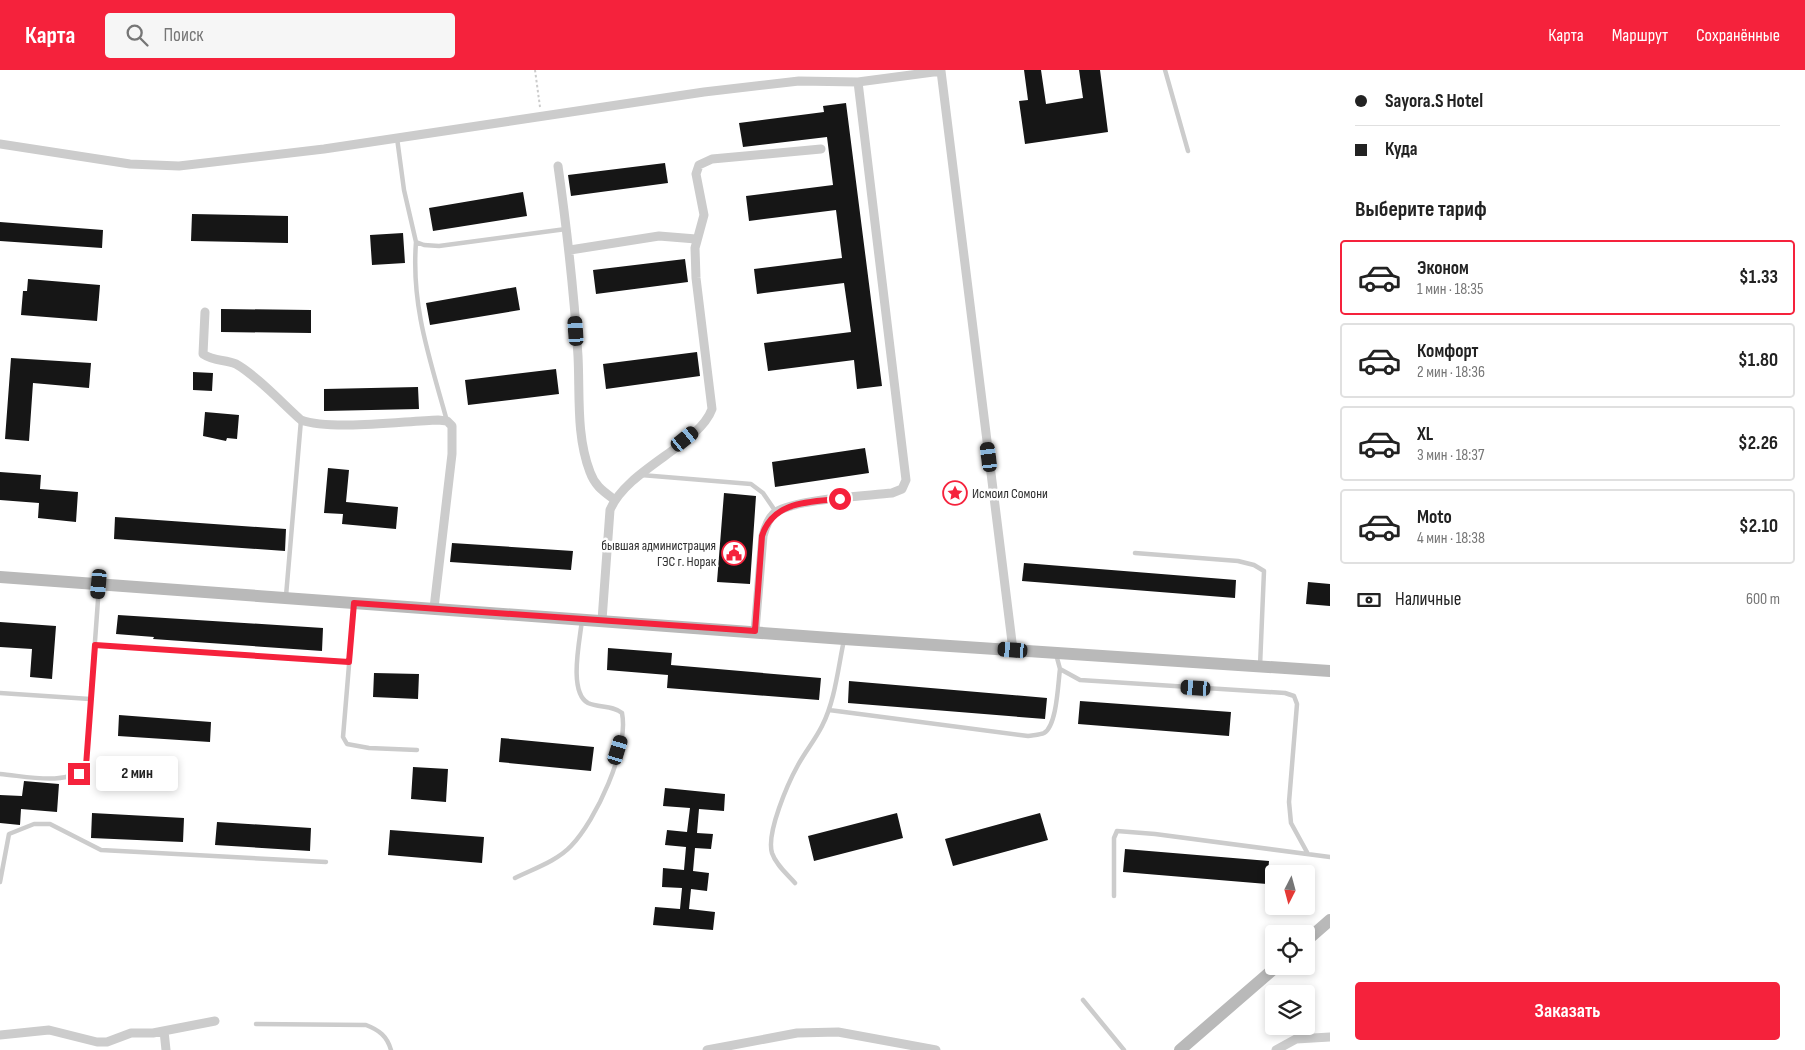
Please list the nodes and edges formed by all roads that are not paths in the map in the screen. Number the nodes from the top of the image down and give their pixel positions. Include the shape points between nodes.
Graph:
1 (941, 70) edge
2 (1165, 70) edge
3 (858, 82) junction
4 (397, 138) junction
5 (0, 144) edge
6 (821, 149) dead end
7 (1188, 151) dead end
8 (558, 166) dead end
9 (567, 229) junction
10 (696, 239) junction
11 (416, 242) junction
12 (570, 250) junction
13 (204, 312) dead end
14 (301, 420) junction
15 (448, 421) junction
16 (640, 475) junction
17 (615, 500) junction
18 (776, 512) junction
19 (1135, 553) dead end
20 (0, 577) edge
21 (99, 584) junction
22 (286, 598) junction
23 (354, 603) junction
24 (434, 608) junction
25 (582, 619) junction
26 (602, 620) junction
27 (755, 631) junction
28 (844, 639) junction
29 (95, 645) junction
30 (1013, 650) junction
31 (1055, 653) junction
32 (349, 662) junction
33 (1260, 668) junction
34 (1060, 669) junction
35 (1330, 672) edge
36 (0, 694) edge
37 (90, 698) junction
38 (829, 710) junction
39 (417, 750) dead end
40 (0, 774) edge
41 (1308, 854) junction
42 (1330, 857) edge
43 (326, 862) dead end
44 (515, 878) dead end
45 (0, 882) edge
46 (795, 883) dead end
47 (1114, 896) dead end
48 (1330, 920) edge
49 (1315, 933) edge
50 (1267, 975) edge
51 (1083, 1000) dead end
52 (215, 1021) dead end
53 (256, 1024) dead end
54 (164, 1031) junction
55 (0, 1035) edge
56 (1330, 1037) edge
57 (166, 1050) edge
58 (391, 1050) edge
59 (707, 1050) edge
60 (936, 1050) edge
61 (1124, 1050) edge
62 (1180, 1050) edge
63 (1276, 1050) edge

1 - 3 street
1 - 30 street
2 - 7 lane
3 - 4 street via 799,81 704,92
3 - 18 street via 906,480 902,490 892,493 806,503
4 - 5 street via 179,166 155,166
4 - 11 lane
6 - 10 street via 712,159 699,165 696,174 704,215
8 - 9 street
9 - 11 lane via 438,246
9 - 12 street
10 - 12 street via 659,236
10 - 16 street via 696,278 712,409 700,427
11 - 15 lane via 414,274 420,322
12 - 17 street via 584,448 597,487
13 - 14 street via 203,354 246,371
14 - 15 street via 311,424 335,425
14 - 22 lane
15 - 24 street via 453,437
16 - 17 street
16 - 18 lane via 751,484 763,493
17 - 26 street via 610,510
18 - 27 street via 762,536
19 - 33 lane via 1238,561 1264,571
20 - 21 main road
21 - 22 main road
21 - 29 lane
22 - 23 main road
23 - 24 main road
23 - 32 lane
24 - 25 main road
25 - 26 main road
25 - 44 lane via 578,690 582,699 590,704 618,709 622,713 622,735 603,799 571,847
26 - 27 main road
27 - 28 main road
28 - 30 main road
28 - 38 lane
29 - 32 lane
29 - 37 lane
30 - 31 main road
31 - 33 main road
31 - 34 lane
32 - 39 lane via 343,737 347,744
33 - 35 main road
34 - 38 lane via 1050,727 1043,733 1028,736
34 - 41 lane via 1080,680 1294,696 1297,704 1290,823
36 - 37 lane
37 - 40 lane via 86,766 79,774 63,778
38 - 46 lane via 797,766 770,843 772,854
41 - 42 lane
41 - 47 lane via 1117,831 1114,838
43 - 45 lane via 101,850 50,824 34,824 10,834
48 - 49 main road
50 - 62 main road
51 - 61 lane
52 - 54 street
53 - 58 lane via 366,1025 388,1040
54 - 55 street via 131,1033 107,1042 49,1030
54 - 57 street
56 - 63 street via 1296,1039
59 - 60 street via 797,1033 838,1032

